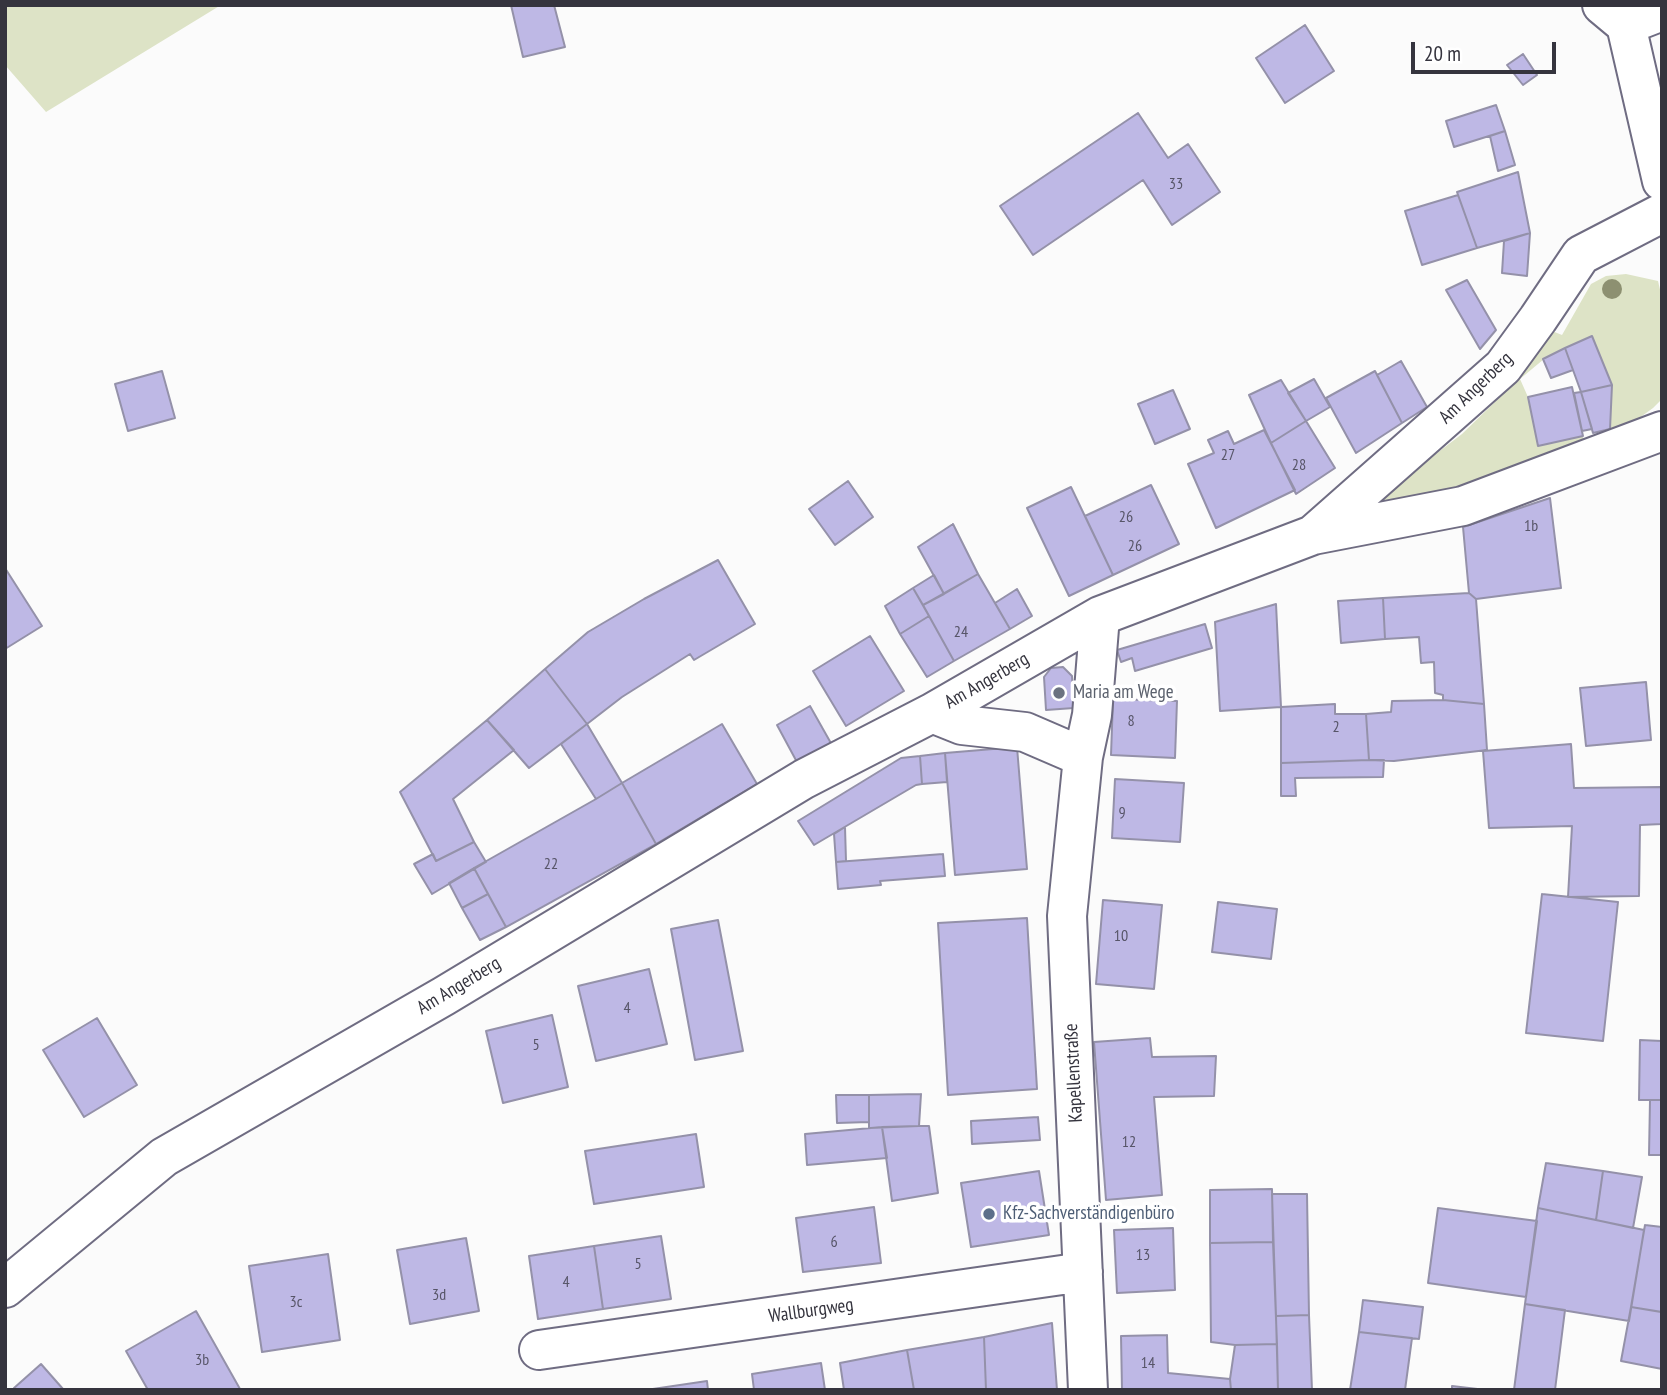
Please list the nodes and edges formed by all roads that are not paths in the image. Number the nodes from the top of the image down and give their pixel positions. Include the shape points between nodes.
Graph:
1 (1662, 11) edge
2 (1614, 15) edge
3 (1662, 181) edge
4 (1662, 213) edge
5 (1662, 431) edge
6 (1313, 535) junction
7 (1100, 616) junction
8 (932, 713) junction
9 (1083, 757) junction
10 (1083, 1272) junction
11 (5, 1288) edge
12 (539, 1350) dead end
13 (1088, 1390) edge

1 - 2 street
2 - 3 street
4 - 6 street, Am Angerberg via 1581,255 1503,366
5 - 6 street, Am Angerberg via 1463,506
6 - 7 street, Am Angerberg
7 - 8 street, Am Angerberg
7 - 9 street, Kapellenstraße via 1092,715
8 - 9 street, Am Angerberg via 962,725 1024,732
8 - 11 street, Am Angerberg via 804,779 164,1157
9 - 10 street, Kapellenstraße via 1067,916
10 - 12 street, Wallburgweg
10 - 13 street, Kapellenstraße

